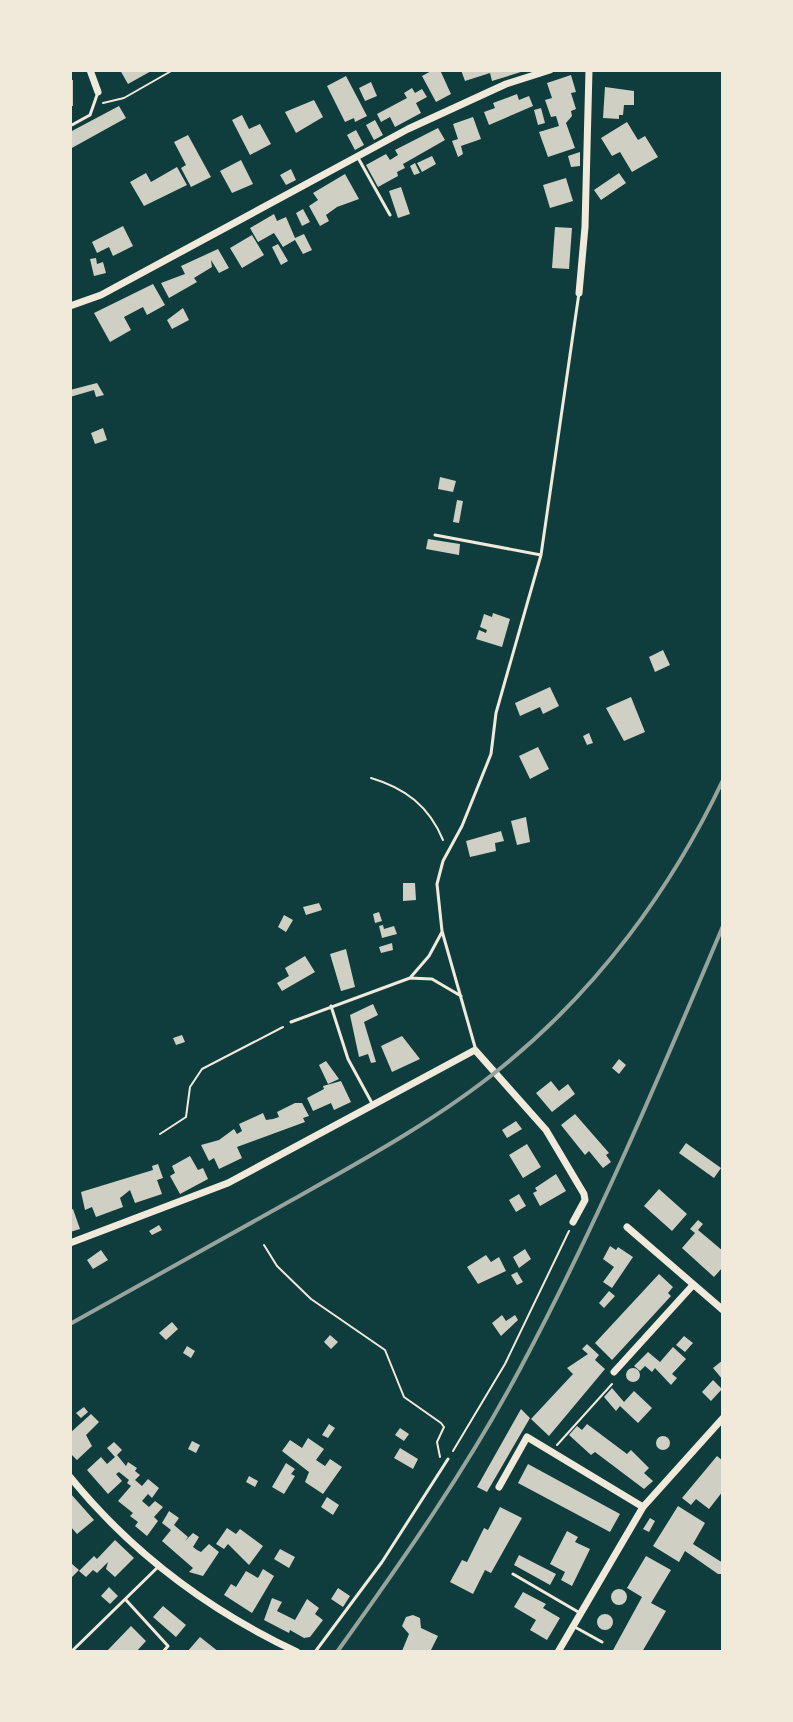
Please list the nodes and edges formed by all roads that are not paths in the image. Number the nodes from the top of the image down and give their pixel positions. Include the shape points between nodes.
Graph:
1 (90, 70) edge
2 (550, 70) edge
3 (589, 70) edge
4 (98, 92) joint
5 (70, 126) edge
6 (357, 156) junction
7 (390, 215) dead end
8 (579, 293) joint
9 (70, 306) edge
10 (435, 535) dead end
11 (541, 555) junction
12 (442, 931) junction
13 (410, 978) junction
14 (461, 996) junction
15 (331, 1006) junction
16 (291, 1022) road end
17 (475, 1050) junction
18 (374, 1106) junction
19 (573, 1222) road end
20 (627, 1227) dead end
21 (70, 1243) edge
22 (693, 1285) junction
23 (723, 1310) edge
24 (614, 1372) road end
25 (723, 1418) edge
26 (448, 1459) road end
27 (70, 1477) edge
28 (499, 1487) dead end
29 (643, 1507) junction
30 (159, 1566) junction
31 (513, 1574) dead end
32 (126, 1600) junction
33 (580, 1613) junction
34 (573, 1626) junction
35 (602, 1642) dead end
36 (71, 1652) edge
37 (163, 1652) edge
38 (297, 1652) edge
39 (315, 1652) edge
40 (558, 1652) edge

1 - 4 street
2 - 6 street via 425,120
3 - 8 street
4 - 5 lane via 90,115
6 - 7 lane
6 - 9 street via 101,295
8 - 11 lane
10 - 11 lane
11 - 12 lane via 496,713 491,754 437,884
12 - 13 lane
12 - 14 lane
13 - 14 lane via 432,979
13 - 15 lane
14 - 17 lane
15 - 16 lane
15 - 18 lane via 348,1059
17 - 18 street
17 - 19 street via 546,1130 584,1194
18 - 21 street via 195,1198
20 - 22 street
22 - 23 street
22 - 24 street
25 - 29 street
26 - 39 lane via 382,1562
27 - 30 street
28 - 29 street via 527,1437
29 - 33 street
30 - 32 lane
30 - 38 street via 213,1605
31 - 33 lane
32 - 36 lane
32 - 37 lane via 168,1646
33 - 34 street
34 - 35 lane
34 - 40 street

